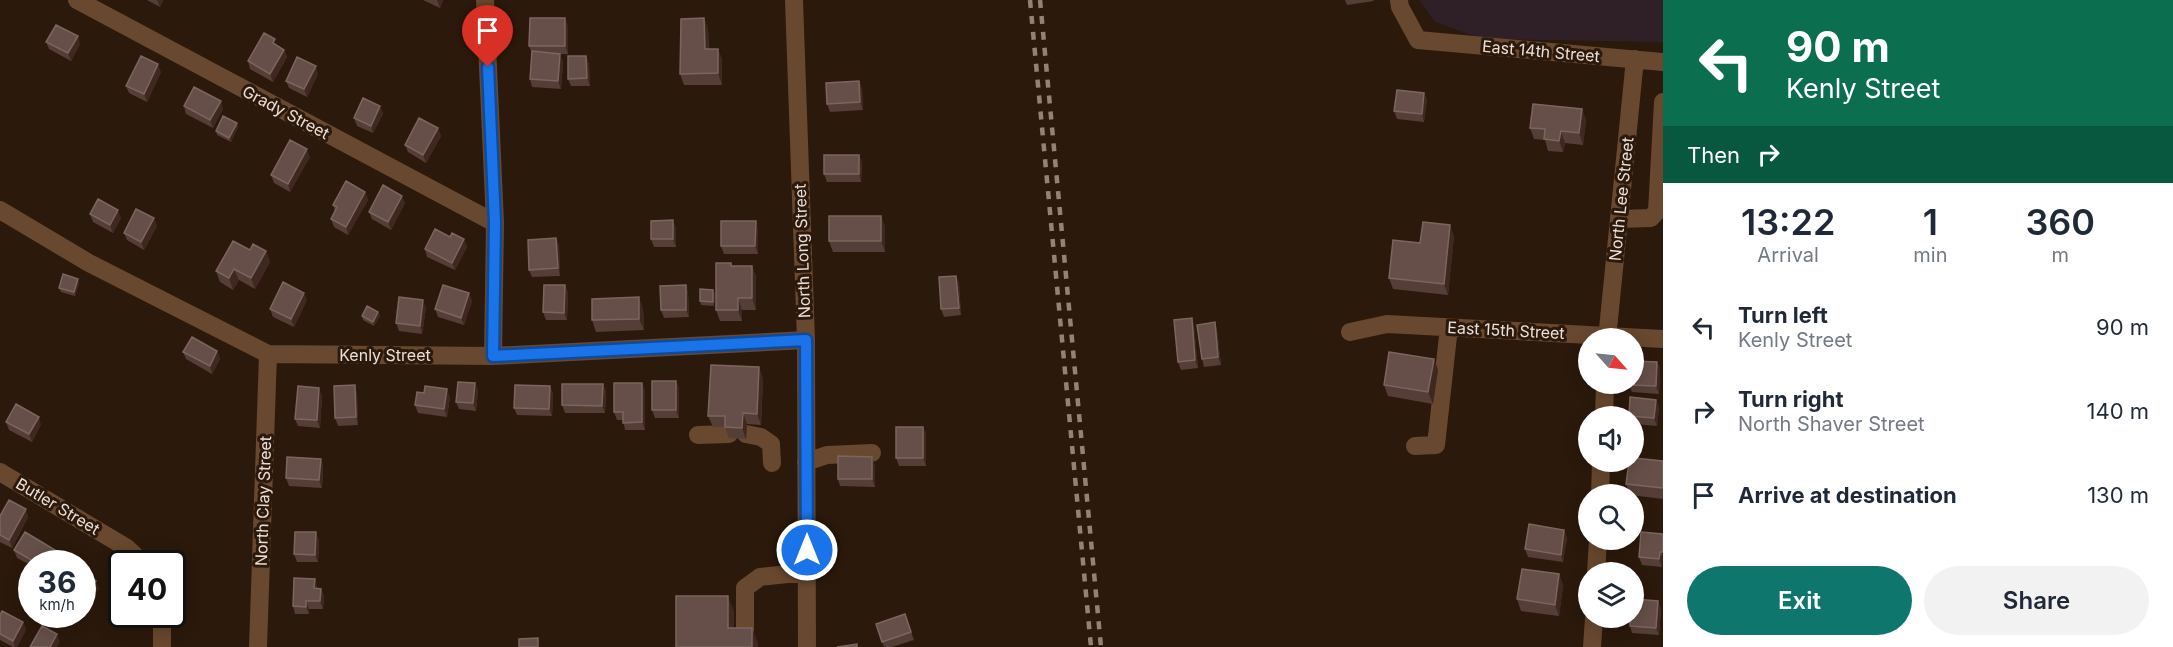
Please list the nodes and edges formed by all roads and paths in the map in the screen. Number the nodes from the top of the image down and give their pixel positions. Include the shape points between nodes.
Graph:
1 (77, 0) edge
2 (485, 0) edge
3 (794, 0) edge
4 (1399, 0) edge
5 (1635, 59) junction
6 (1663, 62) edge
7 (1663, 102) edge
8 (0, 210) edge
9 (1619, 219) junction
10 (495, 223) junction
11 (1449, 327) junction
12 (1609, 328) edge
13 (1350, 332) dead end
14 (1578, 335) edge
15 (1644, 338) edge
16 (1663, 339) edge
17 (806, 340) junction
18 (268, 354) junction
19 (493, 356) junction
20 (698, 435) dead end
21 (1415, 446) dead end
22 (872, 453) dead end
23 (806, 462) junction
24 (772, 463) dead end
25 (0, 471) edge
26 (129, 550) edge
27 (807, 572) junction
28 (162, 628) edge
29 (1593, 628) edge
30 (745, 643) edge
31 (162, 647) edge
32 (258, 647) edge
33 (807, 647) edge
34 (1592, 647) edge

1 - 10 street, Grady Street
2 - 10 street
3 - 17 street, North Long Street
4 - 5 street, East 14th Street via 1418,40
5 - 6 street, East 14th Street
5 - 9 street, North Lee Street
7 - 9 street via 1657,211 1651,218
8 - 18 street, Kenly Street via 89,263
9 - 12 street, North Lee Street
10 - 19 street
11 - 13 street, East 15th Street via 1387,324
11 - 14 street, East 15th Street
11 - 21 street via 1436,445
15 - 16 street, East 15th Street
17 - 19 street, Kenly Street
17 - 23 street, North Long Street
18 - 19 street, Kenly Street
18 - 32 street, North Clay Street
20 - 24 street via 760,436 771,444
22 - 23 street via 827,455
23 - 27 street, North Long Street
25 - 26 street, Butler Street
27 - 30 street via 760,577 745,588
27 - 33 street, North Long Street
28 - 31 street
29 - 34 street

